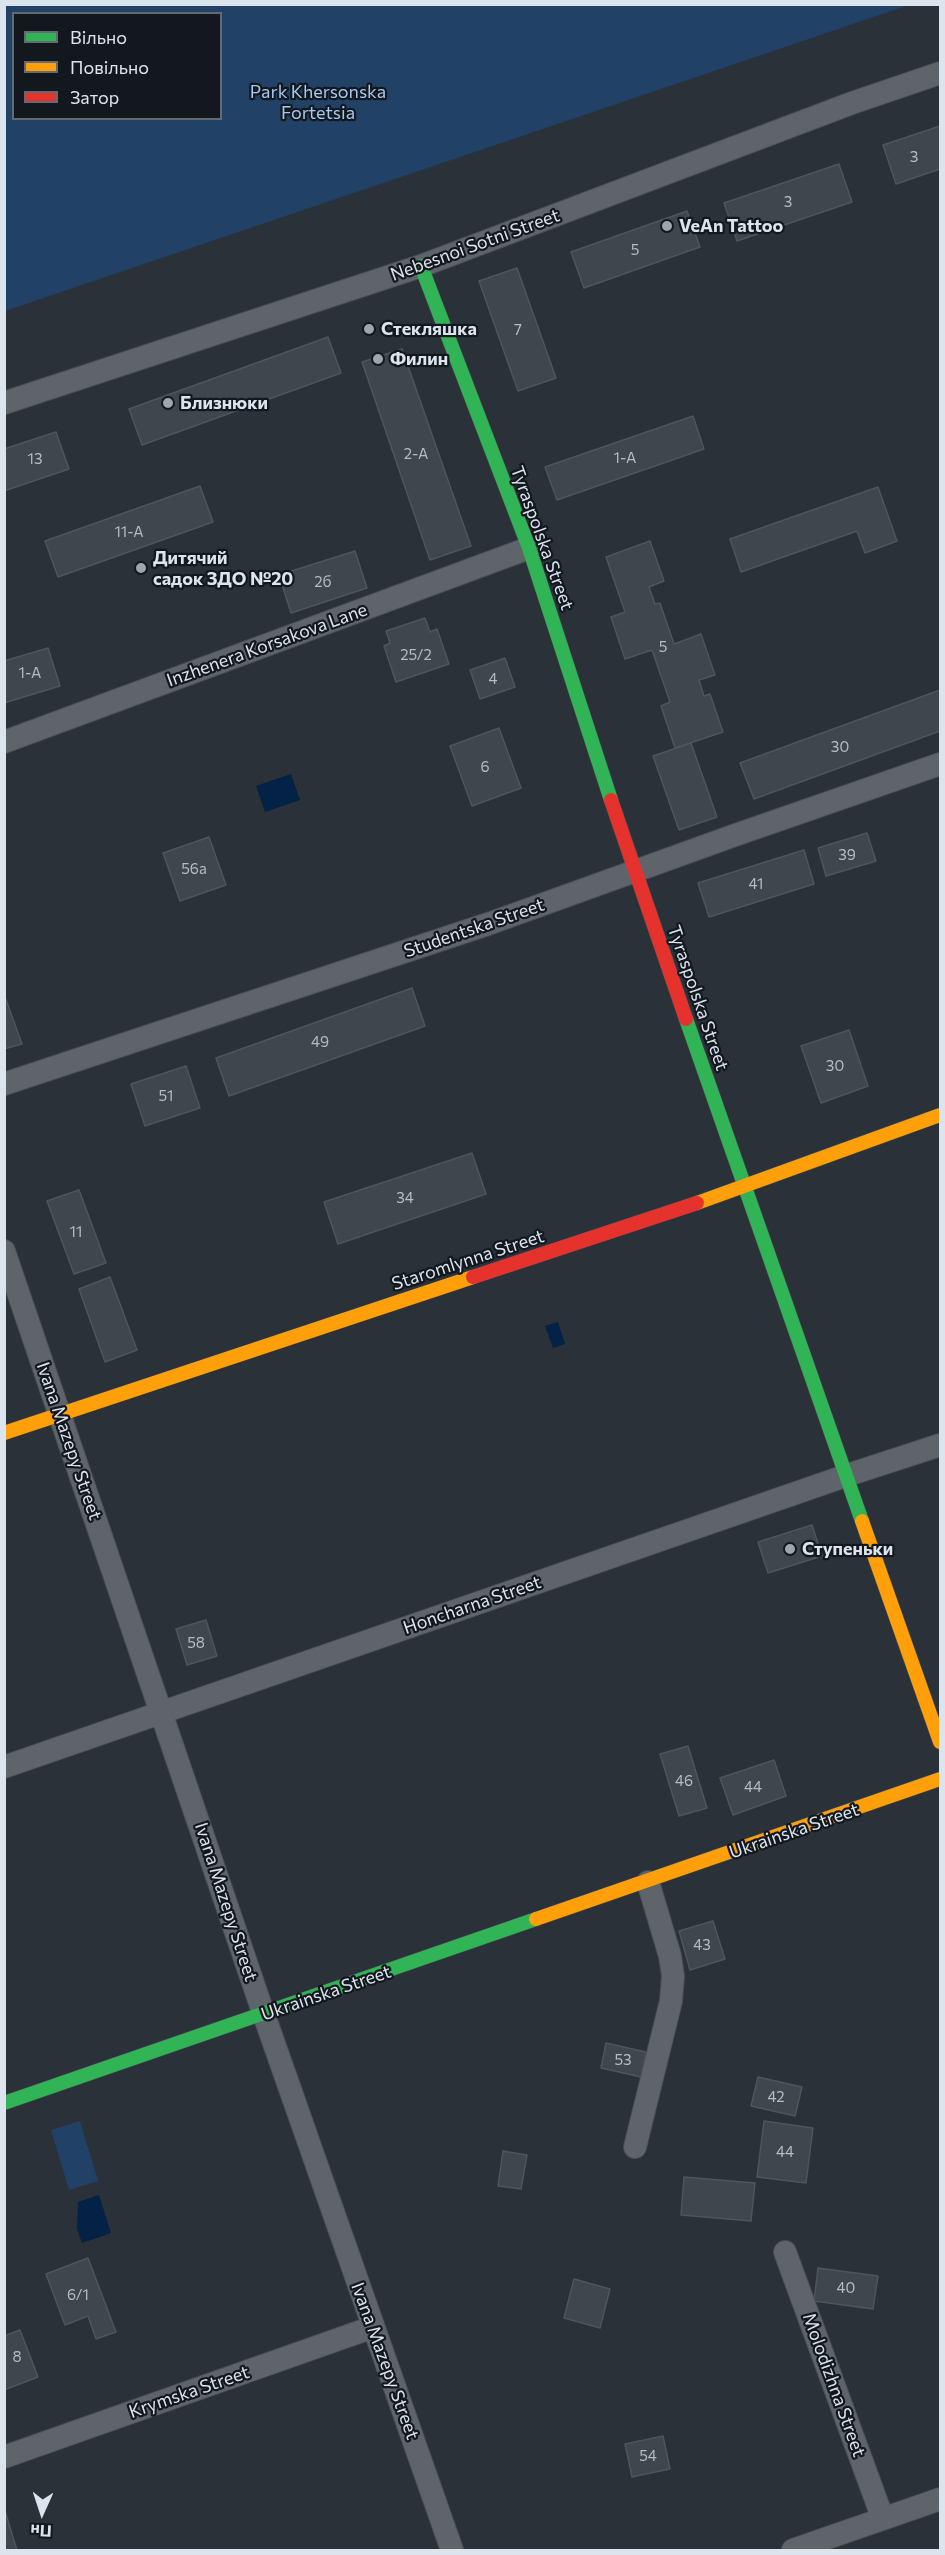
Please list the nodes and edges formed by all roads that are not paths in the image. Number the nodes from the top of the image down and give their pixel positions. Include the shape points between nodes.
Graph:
1 (940, 73) edge
2 (421, 266) junction
3 (4, 403) edge
4 (529, 548) junction
5 (4, 742) edge
6 (940, 764) edge
7 (634, 871) junction
8 (4, 1084) edge
9 (940, 1115) edge
10 (746, 1187) junction
11 (4, 1251) edge
12 (60, 1414) junction
13 (4, 1433) edge
14 (940, 1445) edge
15 (848, 1475) junction
16 (162, 1711) junction
17 (940, 1742) edge
18 (4, 1767) edge
19 (940, 1779) edge
20 (648, 1882) junction
21 (264, 2015) junction
22 (4, 2103) edge
23 (635, 2147) dead end
24 (785, 2252) dead end
25 (373, 2327) junction
26 (4, 2457) edge
27 (940, 2499) edge
28 (883, 2519) junction
29 (452, 2550) edge
30 (793, 2550) edge

1 - 2 street, Nebesnoi Sotni Street
2 - 3 street, Nebesnoi Sotni Street
2 - 4 street, Tyraspolska Street
4 - 5 street, Inzhenera Korsakova Lane
4 - 7 street, Tyraspolska Street
6 - 7 street, Studentska Street
7 - 8 street, Studentska Street via 488,924
7 - 10 street, Tyraspolska Street
9 - 10 street, Staromlynna Street
10 - 12 street, Staromlynna Street
10 - 15 street, Tyraspolska Street
11 - 12 street, Ivana Mazepy Street
12 - 13 street, Staromlynna Street
12 - 16 street, Ivana Mazepy Street
14 - 15 street, Honcharna Street
15 - 16 street, Honcharna Street
15 - 17 street, Tyraspolska Street
16 - 18 street, Honcharna Street
16 - 21 street, Ivana Mazepy Street
19 - 20 street, Ukrainska Street
20 - 21 street, Ukrainska Street
20 - 23 street via 673,1976 671,2001
21 - 22 street, Ukrainska Street
21 - 25 street, Ivana Mazepy Street
24 - 28 street, Molodizhna Street
25 - 26 street, Krymska Street
25 - 29 street, Ivana Mazepy Street
27 - 28 street
28 - 30 street

